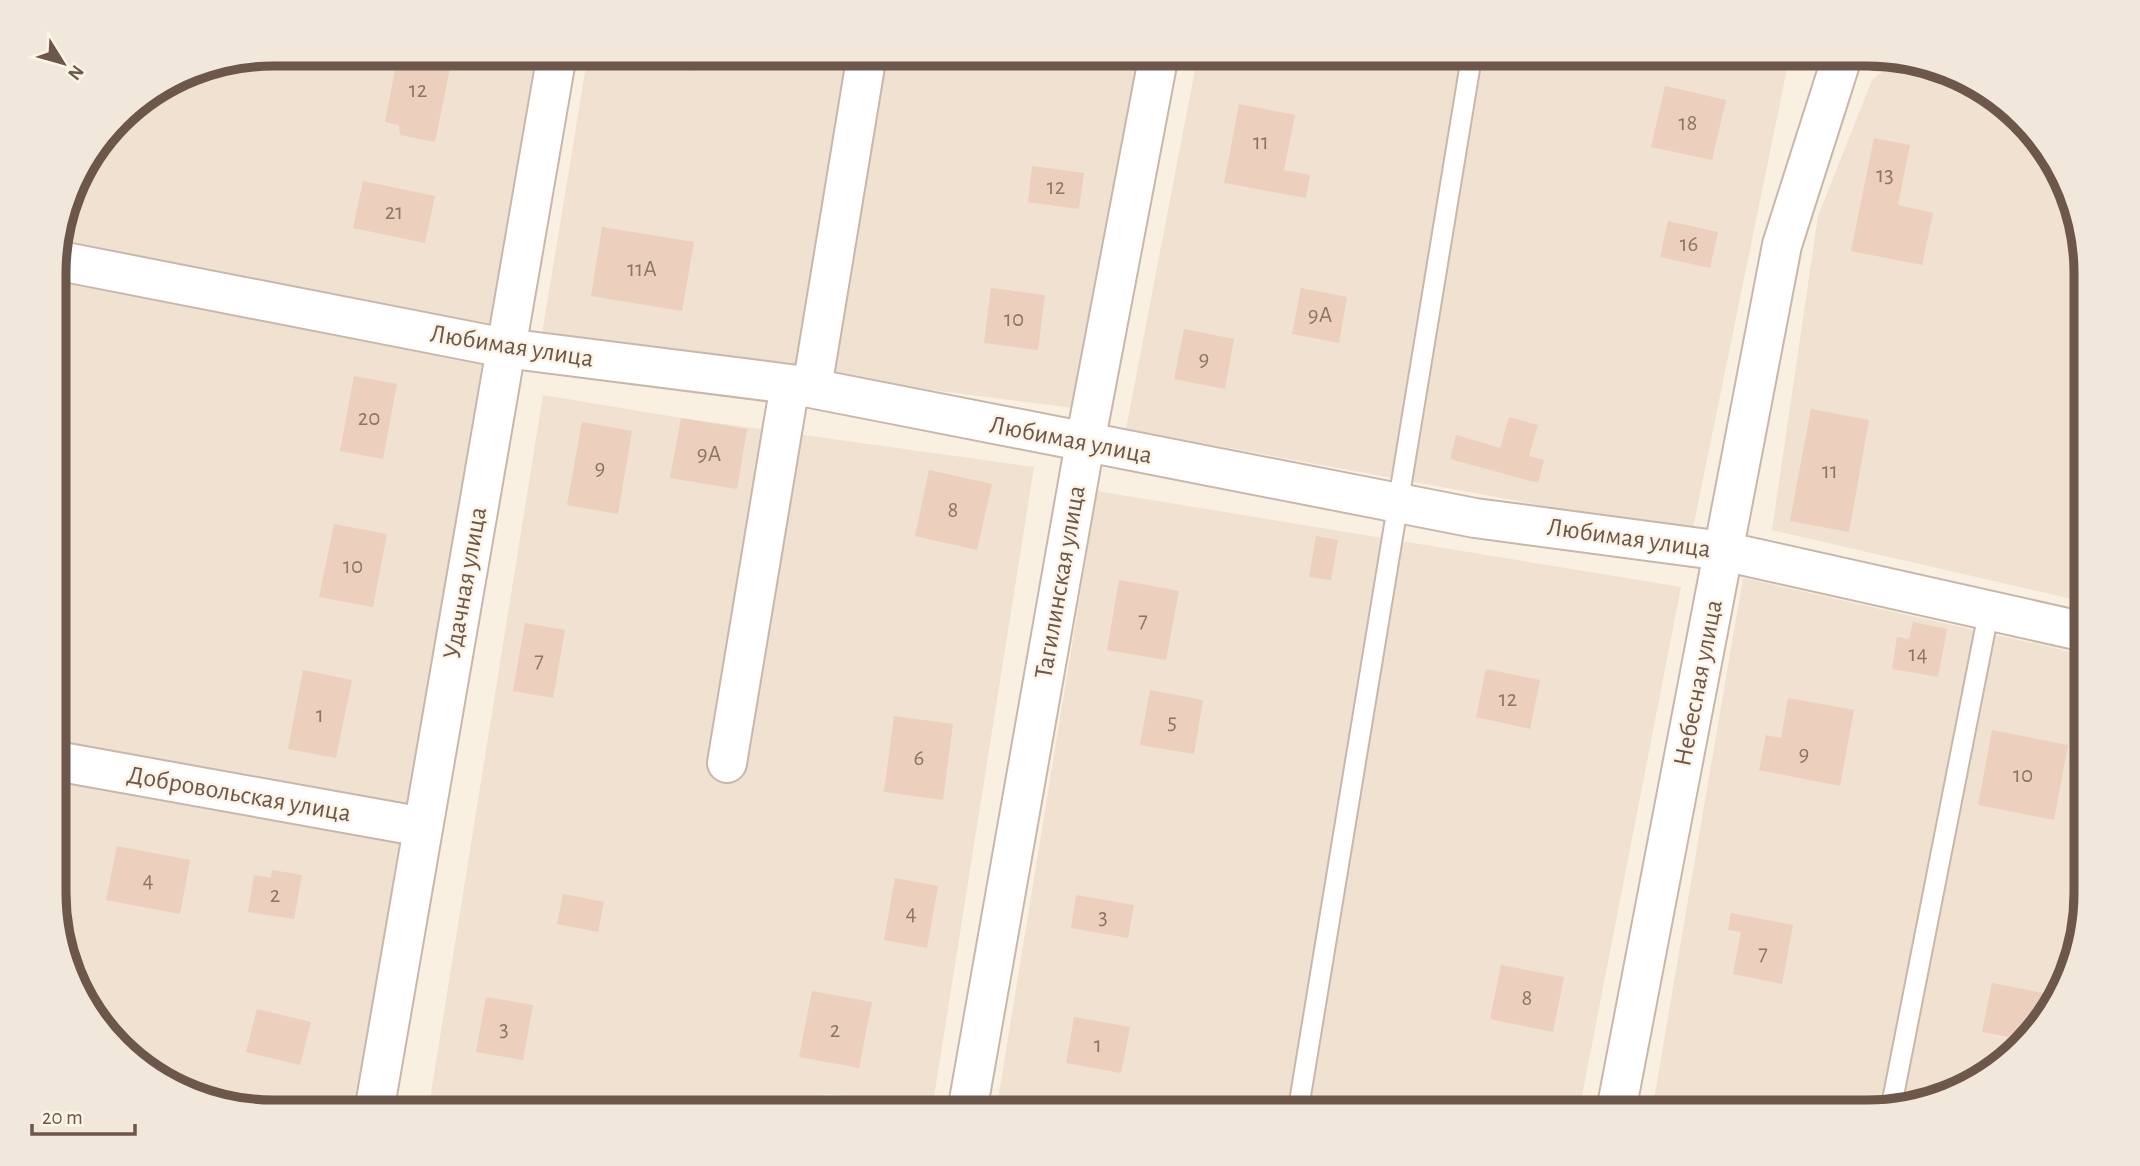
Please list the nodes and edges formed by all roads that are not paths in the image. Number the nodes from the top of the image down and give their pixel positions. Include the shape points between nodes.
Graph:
1 (554, 66) edge
2 (865, 66) edge
3 (1157, 66) edge
4 (1470, 66) edge
5 (1839, 66) edge
6 (67, 262) edge
7 (505, 348) junction
8 (801, 386) junction
9 (1085, 443) junction
10 (1398, 503) junction
11 (1723, 551) junction
12 (1989, 610) junction
13 (2074, 629) edge
14 (66, 763) edge
15 (727, 763) dead end
16 (423, 827) junction
17 (1893, 1098) edge
18 (1300, 1099) edge
19 (1618, 1099) edge
20 (376, 1100) edge
21 (969, 1100) edge

1 - 7 street, Удачная улица
2 - 8 street
3 - 9 street, Тагилинская улица
4 - 10 lane
5 - 11 street, Небесная улица via 1782,245
6 - 7 street, Любимая улица
7 - 8 street, Любимая улица
7 - 16 street, Удачная улица
8 - 9 street, Любимая улица
8 - 15 street
9 - 10 street, Любимая улица
9 - 21 street, Тагилинская улица
10 - 11 street, Любимая улица
10 - 18 lane
11 - 12 street, Любимая улица
11 - 19 street, Небесная улица
12 - 13 street, Любимая улица
12 - 17 lane
14 - 16 street, Добровольская улица
16 - 20 street, Удачная улица

